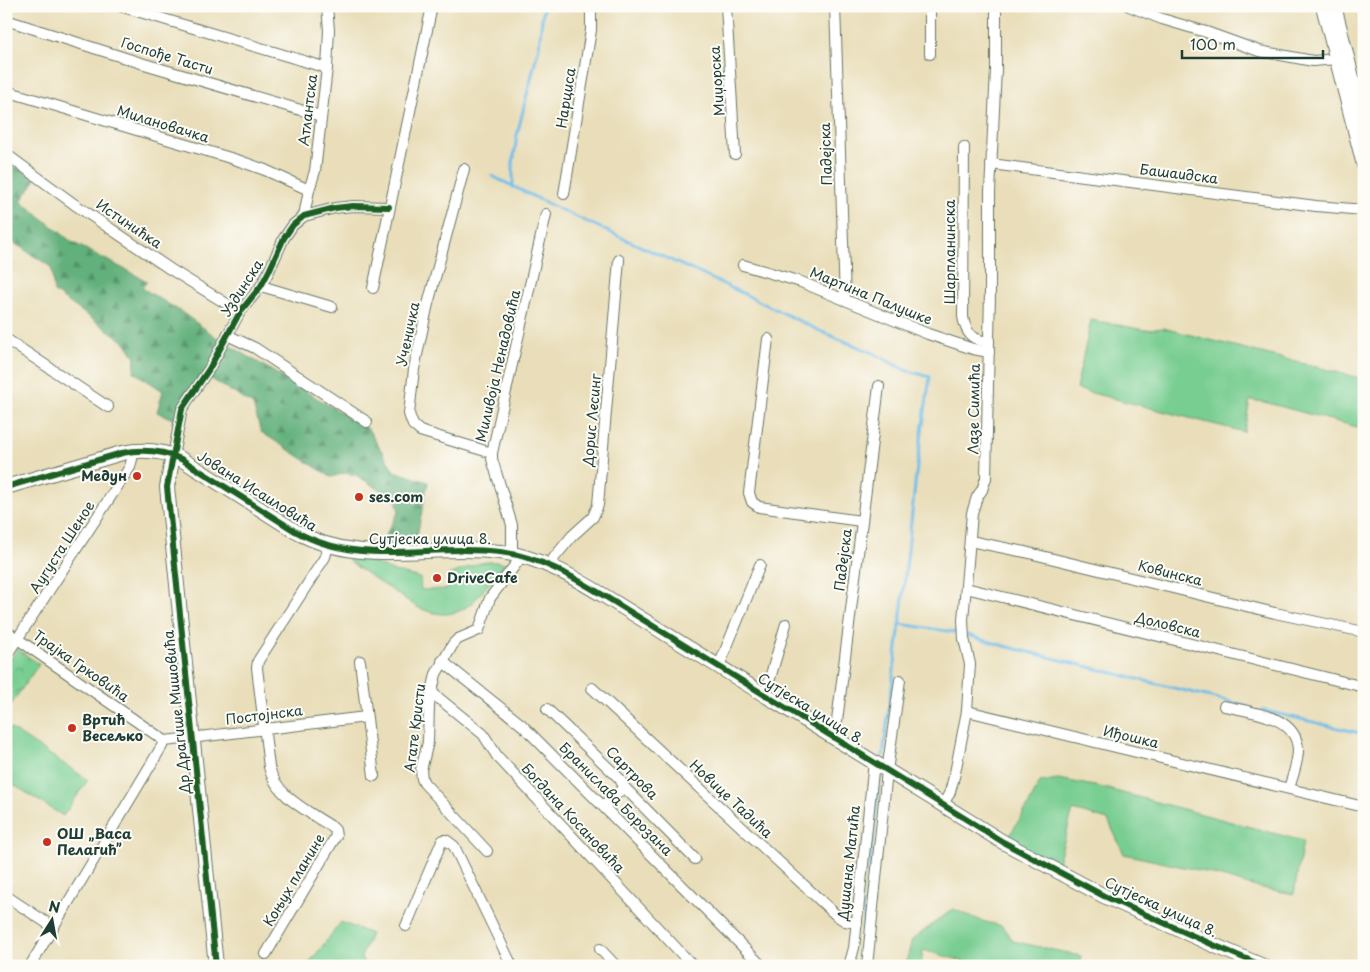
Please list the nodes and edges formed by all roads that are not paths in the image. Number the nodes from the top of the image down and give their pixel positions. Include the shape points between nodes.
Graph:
1 (120, 6) edge
2 (328, 6) edge
3 (432, 6) edge
4 (591, 6) edge
5 (726, 6) edge
6 (834, 6) edge
7 (930, 6) edge
8 (996, 6) edge
9 (1129, 6) edge
10 (1323, 6) edge
11 (1334, 6) edge
12 (6, 20) edge
13 (930, 54) dead end
14 (1337, 59) junction
15 (327, 68) junction
16 (6, 91) edge
17 (321, 116) junction
18 (1364, 125) edge
19 (964, 147) dead end
20 (6, 154) edge
21 (735, 154) dead end
22 (991, 164) junction
23 (1364, 165) edge
24 (464, 169) dead end
25 (309, 190) junction
26 (564, 194) dead end
27 (389, 207) junction
28 (1364, 210) edge
29 (546, 214) dead end
30 (304, 216) junction
31 (619, 260) dead end
32 (743, 265) dead end
33 (261, 286) junction
34 (373, 288) dead end
35 (845, 300) junction
36 (332, 307) dead end
37 (240, 312) junction
38 (227, 334) junction
39 (6, 339) edge
40 (768, 340) dead end
41 (989, 347) junction
42 (879, 386) dead end
43 (108, 407) dead end
44 (366, 422) dead end
45 (134, 451) junction
46 (492, 453) junction
47 (173, 456) junction
48 (6, 487) edge
49 (861, 520) junction
50 (970, 541) junction
51 (328, 546) junction
52 (517, 555) junction
53 (549, 564) junction
54 (760, 565) dead end
55 (966, 588) junction
56 (786, 624) dead end
57 (6, 631) edge
58 (1364, 632) edge
59 (18, 638) junction
60 (6, 656) edge
61 (442, 660) junction
62 (360, 661) dead end
63 (718, 666) junction
64 (900, 680) dead end
65 (1364, 687) edge
66 (592, 688) dead end
67 (431, 692) junction
68 (765, 695) junction
69 (1224, 706) dead end
70 (547, 709) dead end
71 (967, 711) junction
72 (366, 716) junction
73 (264, 729) junction
74 (832, 736) junction
75 (193, 738) junction
76 (164, 742) junction
77 (874, 762) junction
78 (887, 770) junction
79 (374, 776) dead end
80 (624, 787) junction
81 (1289, 788) junction
82 (943, 805) junction
83 (604, 806) junction
84 (1364, 807) edge
85 (487, 851) dead end
86 (696, 859) dead end
87 (6, 896) edge
88 (857, 923) junction
89 (406, 926) dead end
90 (54, 927) junction
91 (600, 949) dead end
92 (266, 954) dead end
93 (30, 966) edge
94 (216, 966) edge
95 (512, 966) edge
96 (616, 966) edge
97 (693, 966) edge
98 (762, 966) edge
99 (850, 966) edge
100 (867, 966) edge
101 (1264, 966) edge

1 - 15 street
2 - 15 street, Атлантска
3 - 27 street
4 - 26 street, Нарциса via 591,30
5 - 21 street, Миџорска
6 - 35 street, Падејска
7 - 13 street
8 - 22 street, Лазе Симића
9 - 14 street via 1259,51 1313,62
10 - 14 street
11 - 18 street
12 - 17 street, Госпође Тасти
14 - 23 street
15 - 17 street, Атлантска
16 - 25 street, Милановачка via 237,160
17 - 25 street, Атлантска via 315,171
19 - 41 street, Шарпланинска via 963,318 965,329 972,337
20 - 37 street, Истинићка via 170,269
22 - 28 street, Башаидска
22 - 41 street, Лазе Симића
24 - 46 street, Ученичка via 427,308 414,369 409,414 415,428
25 - 30 street, Атлантска
27 - 30 street via 353,206
27 - 34 street
29 - 46 street, Миливоја Ненадовића
30 - 33 street, Уздинска via 287,232
31 - 53 street, Дорис Лесинг via 598,505 593,517
32 - 35 street, Мартина Палушке via 801,282
33 - 36 street
33 - 37 street, Уздинска
35 - 41 street, Мартина Палушке via 973,349
37 - 38 street, Уздинска
38 - 44 street, Уздинска via 263,353
38 - 47 street, Уздинска via 182,409
39 - 43 street
40 - 49 street via 749,493 752,502 759,506
41 - 50 street, Лазе Симића via 986,478 972,513
42 - 49 street, Падејска
45 - 47 street, Јована Исаиловића
45 - 48 street, Јована Исаиловића
45 - 59 street, Аугуста Шеное via 130,467
46 - 52 street, Миливоја Ненадовића
47 - 51 street, Јована Исаиловића via 305,537
47 - 75 street, Др Драгише Мишовића via 167,487
49 - 74 street, Падејска via 836,729
50 - 55 street, Лазе Симића
50 - 58 street, Ковинска
51 - 52 street, Сутјеска улица 8. via 386,553 457,549
51 - 73 street, Јована Исаиловића via 325,557 258,661
52 - 53 street, Сутјеска улица 8.
52 - 61 street, Агате Кристи via 490,598 479,630 458,639
53 - 63 street, Сутјеска улица 8.
54 - 63 street
55 - 65 street, Доловска
55 - 71 street, Лазе Симића via 963,630 970,664
56 - 68 street, Сутјеска улица 8.
57 - 59 street, Трајка Грковића
59 - 60 street, Аугуста Шеное
59 - 76 street, Трајка Грковића
61 - 67 street, Агате Кристи
61 - 83 street, Бранислава Борозана via 514,717
62 - 72 street
63 - 68 street, Сутјеска улица 8.
64 - 78 street
66 - 88 street, Новице Тадића via 836,915
67 - 85 street, Агате Кристи via 422,779
67 - 97 street, Богдана Косановића via 484,734 497,756
68 - 74 street, Сутјеска улица 8.
69 - 81 street via 1265,716 1290,729 1298,751
70 - 80 street, Сартрова via 620,778
71 - 81 street, Иђошка
71 - 82 street, Лазе Симића via 955,773
72 - 73 street, Постојнска
72 - 79 street
73 - 75 street, Постојнска
73 - 92 street, Коњух планине via 274,782 284,794 332,827 336,836
74 - 77 street, Сутјеска улица 8.
75 - 76 street, Постојнска
75 - 94 street, Др Драгише Мишовића
76 - 90 street
77 - 78 street, Сутјеска улица 8.
77 - 88 street, Душана Матића
78 - 82 street, Сутјеска улица 8.
78 - 100 street
80 - 83 street
80 - 86 street, Сартрова
81 - 84 street, Иђошка
82 - 101 street, Сутјеска улица 8. via 1061,874
83 - 98 street, Бранислава Борозана
87 - 90 street
88 - 99 street, Душана Матића
89 - 95 street via 441,843 446,840 454,846
90 - 93 street
91 - 96 street

